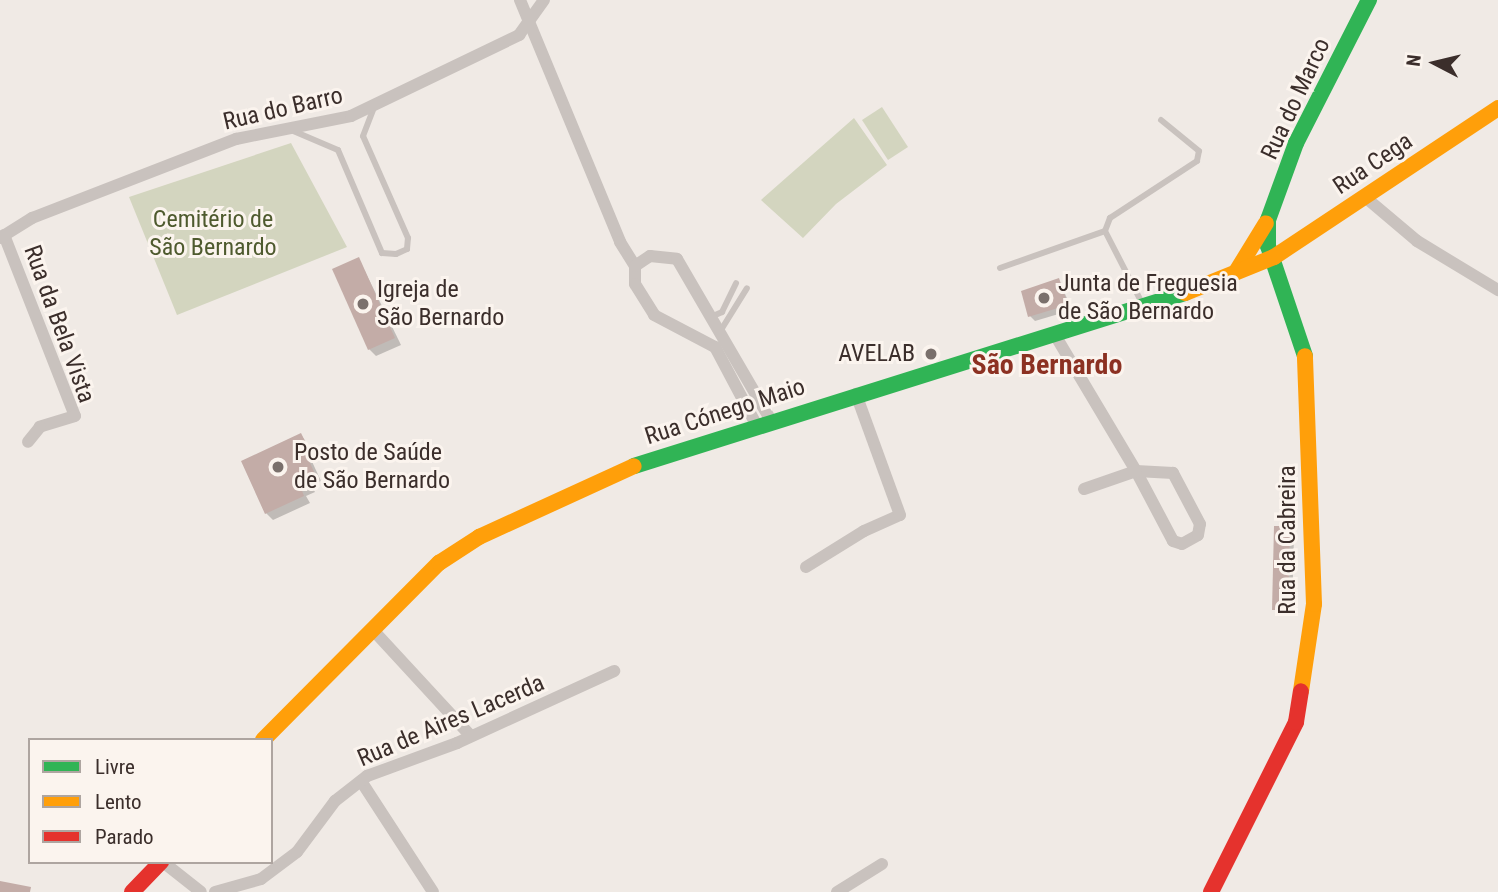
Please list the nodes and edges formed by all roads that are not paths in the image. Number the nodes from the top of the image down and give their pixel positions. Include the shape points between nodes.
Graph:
1 (520, 0) edge
2 (544, 0) edge
3 (1369, 0) edge
4 (530, 23) junction
5 (375, 105) junction
6 (1498, 108) edge
7 (1161, 120) dead end
8 (289, 130) junction
9 (1365, 197) junction
10 (1268, 220) junction
11 (1105, 231) junction
12 (2, 237) edge
13 (1274, 257) junction
14 (635, 266) junction
15 (1000, 268) dead end
16 (1236, 272) junction
17 (736, 284) dead end
18 (747, 288) dead end
19 (1498, 290) edge
20 (1143, 307) junction
21 (713, 316) junction
22 (720, 330) junction
23 (1055, 335) junction
24 (856, 394) junction
25 (763, 422) junction
26 (28, 442) dead end
27 (1136, 471) junction
28 (1084, 489) dead end
29 (806, 567) dead end
30 (373, 630) junction
31 (614, 671) dead end
32 (469, 734) junction
33 (265, 738) edge
34 (361, 781) junction
35 (160, 864) edge
36 (165, 864) edge
37 (882, 864) dead end
38 (1213, 891) edge
39 (132, 892) edge
40 (201, 892) edge
41 (215, 892) edge
42 (433, 892) edge
43 (837, 892) edge

1 - 4 street
2 - 4 street via 536,6
3 - 10 main road, Rua do Marco via 1296,143
4 - 5 street, Rua do Barro via 519,35
4 - 14 street via 620,242
5 - 8 street, Rua do Barro via 351,116
5 - 8 lane via 363,135 408,238 407,248 396,254 382,253 338,150
6 - 9 main road, Rua Cega
7 - 11 lane via 1199,151 1197,160 1110,218
8 - 12 street, Rua do Barro via 236,139 32,218
9 - 13 main road, Rua Cega
9 - 19 street via 1417,241
10 - 13 main road, Rua da Cabreira via 1266,240
10 - 16 main road, Rua do Marco
11 - 15 lane
11 - 20 lane
12 - 26 street, Rua da Bela Vista via 75,416 40,427
13 - 16 main road, Rua Cónego Maio
13 - 38 main road, Rua da Cabreira via 1309,366 1314,604 1296,722
14 - 21 street via 650,256 677,259
14 - 25 street via 635,284 654,316 715,347
16 - 20 main road, Rua Cónego Maio
17 - 21 lane via 722,312
18 - 22 lane
20 - 23 main road, Rua Cónego Maio
21 - 22 street
22 - 25 street
23 - 24 main road, Rua Cónego Maio
23 - 27 street
24 - 25 main road, Rua Cónego Maio
24 - 29 street via 901,515 864,531
25 - 30 main road, Rua Cónego Maio via 648,460 479,537 439,563
27 - 27 street via 1172,473 1200,524 1198,535 1182,544 1173,541
27 - 28 street
30 - 32 street
30 - 33 main road, Rua Cónego Maio
31 - 32 street, Rua de Aires Lacerda via 492,728
32 - 34 street, Rua de Aires Lacerda
34 - 41 street, Rua de Aires Lacerda via 335,801 297,852 261,879
34 - 42 street
35 - 39 main road
36 - 40 street
37 - 43 street

